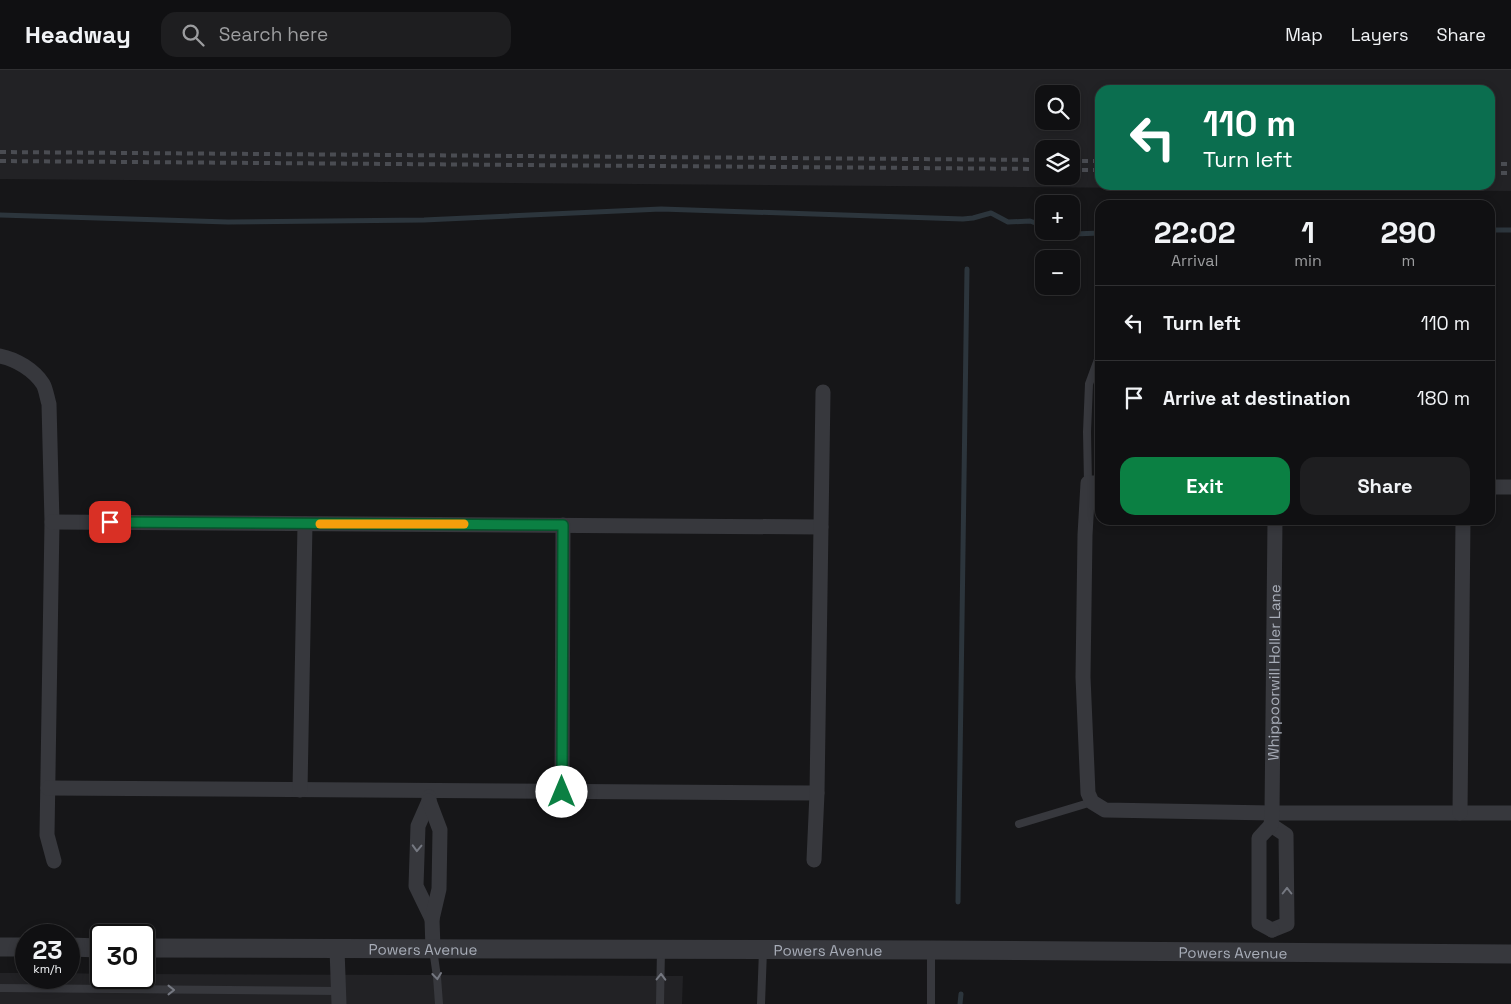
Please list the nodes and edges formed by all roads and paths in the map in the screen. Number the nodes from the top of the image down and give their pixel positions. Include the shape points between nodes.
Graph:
1 (0, 356) edge
2 (1095, 368) edge
3 (823, 392) dead end
4 (1094, 483) edge
5 (1495, 487) edge
6 (1511, 487) edge
7 (52, 522) junction
8 (306, 524) junction
9 (563, 525) junction
10 (1275, 525) edge
11 (1463, 525) edge
12 (821, 527) junction
13 (48, 788) junction
14 (300, 790) junction
15 (562, 792) junction
16 (816, 793) junction
17 (429, 796) junction
18 (1092, 802) junction
19 (1460, 813) junction
20 (1511, 813) edge
21 (1271, 819) junction
22 (1019, 824) dead end
23 (814, 860) dead end
24 (54, 861) dead end
25 (432, 919) junction
26 (1272, 930) junction
27 (0, 947) edge
28 (15, 947) edge
29 (155, 948) edge
30 (337, 949) junction
31 (433, 949) junction
32 (660, 949) junction
33 (763, 950) junction
34 (931, 950) junction
35 (1272, 952) junction
36 (1511, 954) edge
37 (0, 988) edge
38 (339, 997) edge
39 (439, 1004) edge
40 (660, 1004) edge
41 (761, 1004) edge
42 (931, 1004) edge

1 - 7 street via 27,368 44,385 49,404
2 - 4 lane via 1089,384 1087,432
3 - 12 street
4 - 18 street via 1085,535 1083,677 1088,793
5 - 6 street
7 - 8 street
7 - 13 street
8 - 9 street
8 - 14 street
9 - 12 street
9 - 15 street
10 - 21 street, Whippoorwill Holler Lane
11 - 19 street
12 - 16 street
13 - 14 street
13 - 24 street via 47,835
14 - 17 street
15 - 16 street
15 - 17 street
16 - 23 street
17 - 25 street via 440,830 439,889
17 -> 25 street via 418,826 416,886
18 - 21 street via 1105,810
18 - 22 lane
19 - 20 street
19 - 21 street
21 - 26 street, Whippoorwill Holler Lane via 1259,838 1259,923
26 -> 21 street via 1287,924 1286,835
25 - 31 street
26 - 35 street
27 - 28 street
29 - 30 street, Powers Avenue
30 - 31 street, Powers Avenue
30 - 38 street
31 - 32 street, Powers Avenue
31 -> 39 lane
32 - 33 street, Powers Avenue
40 -> 32 lane
33 - 34 street, Powers Avenue
33 - 41 lane
34 - 35 street, Powers Avenue
34 - 42 lane
35 - 36 street, Powers Avenue
37 -> 38 lane

